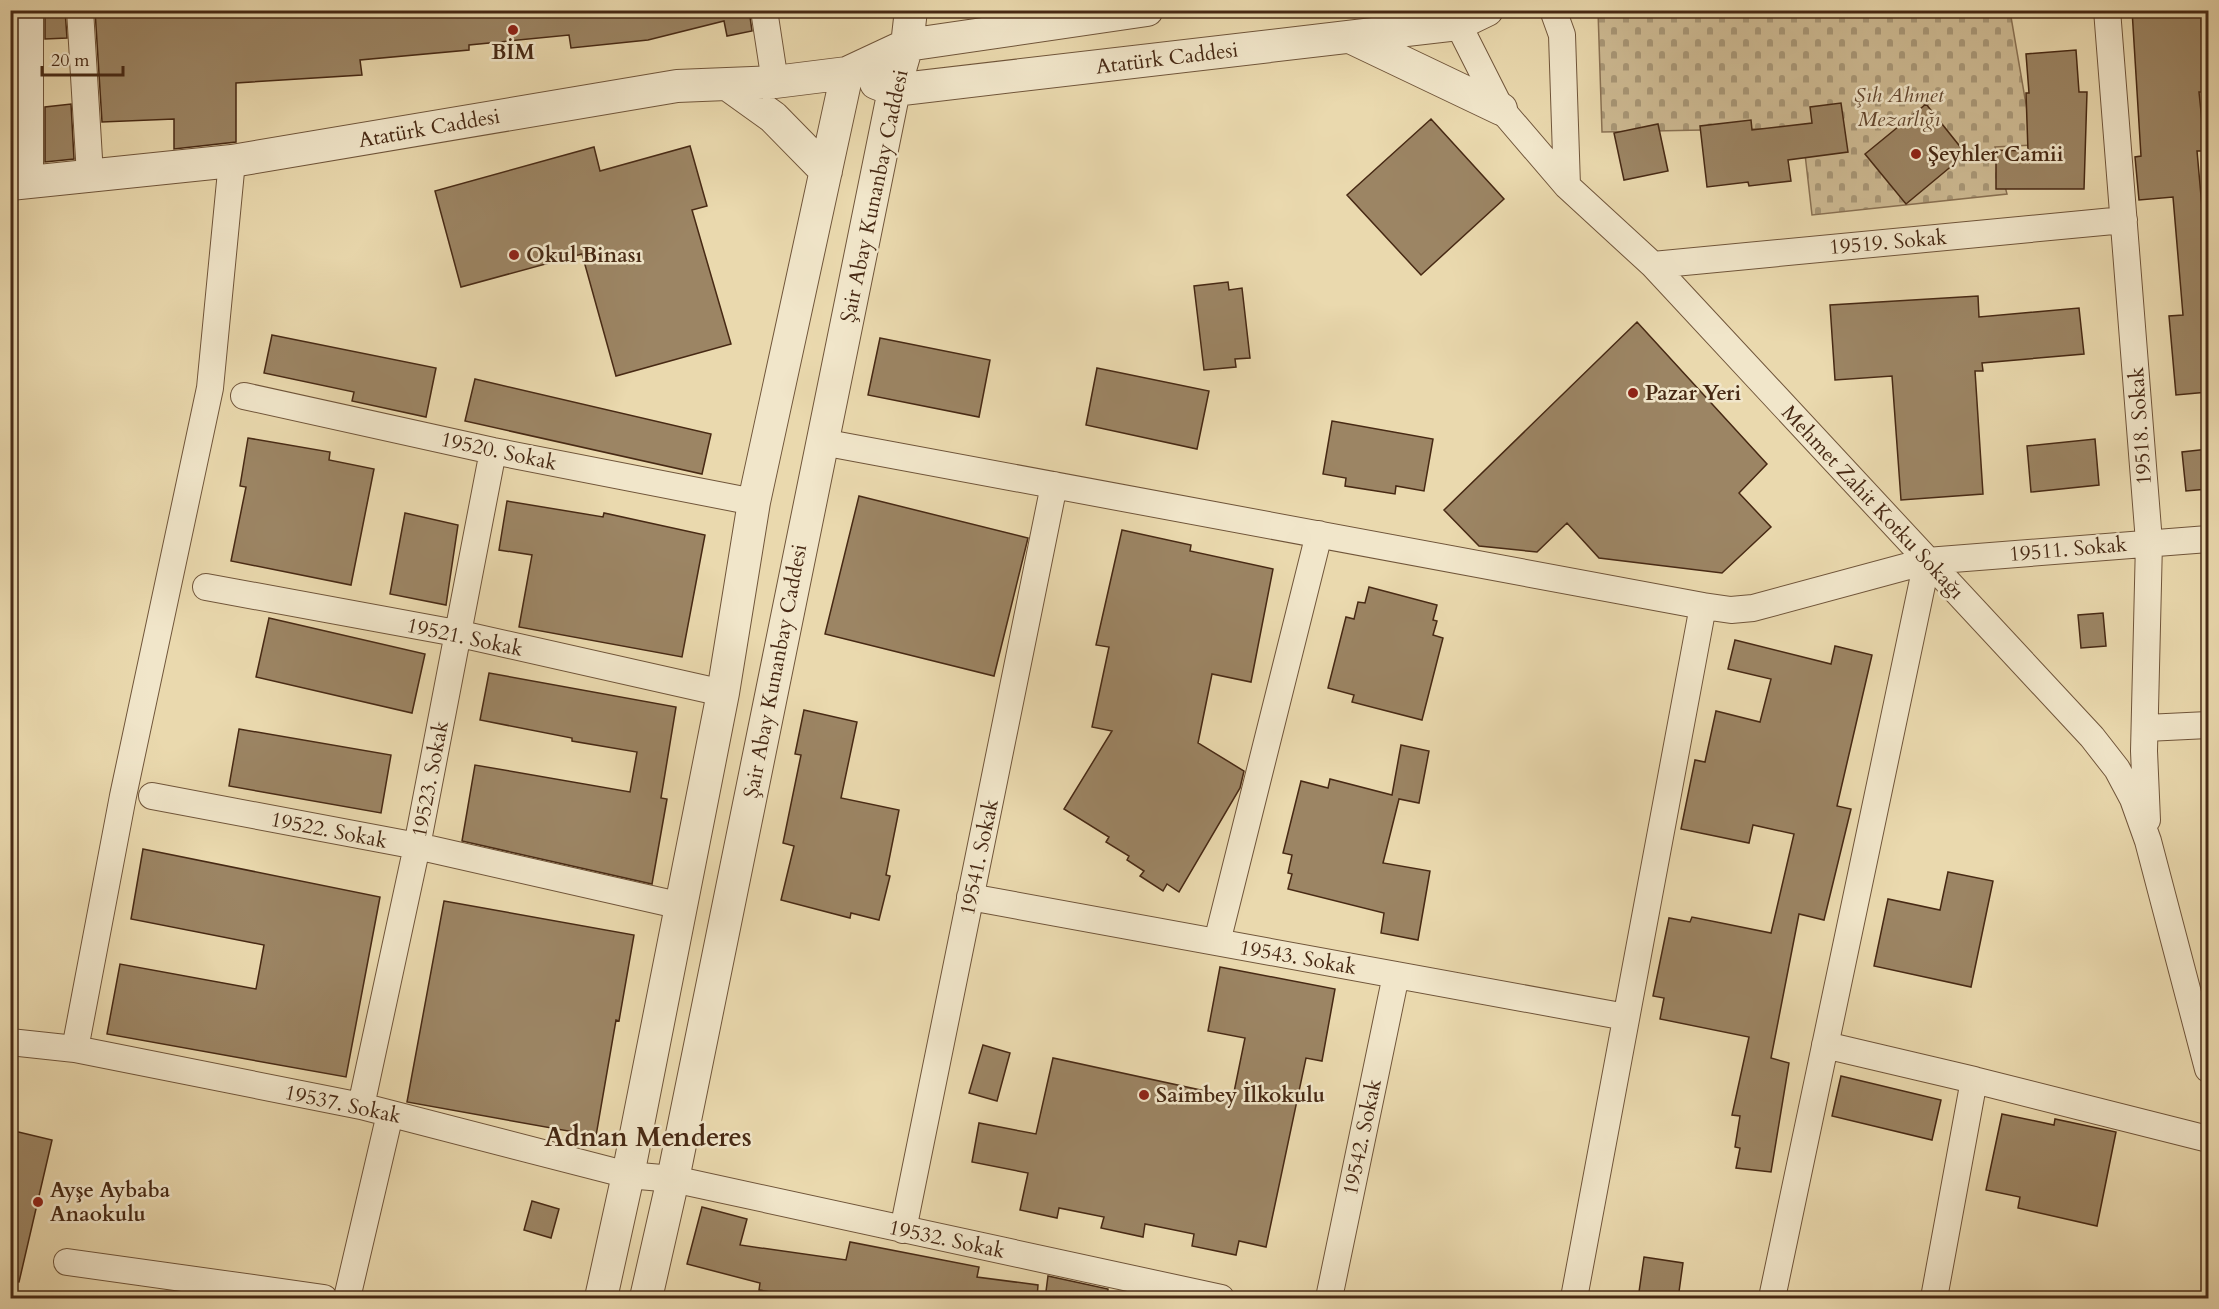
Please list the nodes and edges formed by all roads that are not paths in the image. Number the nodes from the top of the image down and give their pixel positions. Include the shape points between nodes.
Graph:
1 (30, 10) edge
2 (80, 10) edge
3 (764, 10) edge
4 (911, 10) edge
5 (1147, 10) edge
6 (1487, 10) edge
7 (1553, 10) edge
8 (2107, 10) edge
9 (1454, 17) edge
10 (1349, 37) junction
11 (907, 45) junction
12 (847, 73) junction
13 (775, 82) junction
14 (727, 84) junction
15 (894, 90) junction
16 (1501, 109) junction
17 (232, 161) junction
18 (826, 171) junction
19 (90, 175) junction
20 (20, 183) edge
21 (1567, 186) junction
22 (2124, 220) junction
23 (1653, 265) junction
24 (244, 396) dead end
25 (822, 442) junction
26 (493, 451) junction
27 (1054, 485) junction
28 (754, 502) junction
29 (1319, 534) junction
30 (2208, 539) edge
31 (2149, 542) junction
32 (1927, 561) junction
33 (206, 587) dead end
34 (1703, 606) junction
35 (456, 633) junction
36 (723, 693) junction
37 (2208, 725) edge
38 (2145, 740) junction
39 (2118, 769) junction
40 (152, 796) dead end
41 (2148, 842) junction
42 (417, 846) junction
43 (970, 897) junction
44 (682, 906) junction
45 (1217, 942) junction
46 (1396, 975) junction
47 (1626, 1017) junction
48 (10, 1042) edge
49 (1826, 1045) junction
50 (75, 1049) junction
51 (2208, 1070) edge
52 (1974, 1080) junction
53 (361, 1106) junction
54 (390, 1113) junction
55 (2208, 1139) edge
56 (628, 1175) junction
57 (673, 1179) junction
58 (903, 1230) junction
59 (67, 1262) dead end
60 (1207, 1297) edge
61 (324, 1299) edge
62 (347, 1299) edge
63 (601, 1299) edge
64 (646, 1299) edge
65 (1329, 1299) edge
66 (1574, 1299) edge
67 (1772, 1299) edge
68 (1934, 1299) edge

1 - 20 street
2 - 19 street
3 - 13 street
4 - 11 street, Şair Abay Kunanbay Caddesi
5 - 11 street, Atatürk Caddesi
6 - 9 street, Atatürk Caddesi
7 - 21 street via 1562,34
8 - 22 street, 19518. Sokak
9 - 10 street, Atatürk Caddesi
9 - 16 street, Mehmet Zahit Kotku Sokağı
10 - 15 street, Atatürk Caddesi
10 - 16 street
11 - 12 street, Atatürk Caddesi
11 - 15 street, Şair Abay Kunanbay Caddesi
12 - 13 street, Atatürk Caddesi
12 - 15 street, Atatürk Caddesi
12 - 18 street
13 - 14 street, Atatürk Caddesi
14 - 17 street, Atatürk Caddesi via 677,86
14 - 18 street via 773,117
15 - 25 street, Şair Abay Kunanbay Caddesi
16 - 21 street, Mehmet Zahit Kotku Sokağı
17 - 19 street, Atatürk Caddesi
17 - 50 street via 210,388 123,796
18 - 28 street
19 - 20 street, Atatürk Caddesi
21 - 23 street, Mehmet Zahit Kotku Sokağı
22 - 23 street, 19519. Sokak
22 - 31 street, 19518. Sokak
23 - 32 street, Mehmet Zahit Kotku Sokağı
24 - 26 street, 19520. Sokak
25 - 27 street, 19511. Sokak
25 - 57 street, Şair Abay Kunanbay Caddesi
26 - 28 street, 19520. Sokak
26 - 35 street, 19523. Sokak
27 - 29 street, 19511. Sokak
27 - 43 street, 19541. Sokak
28 - 36 street
29 - 34 street, 19511. Sokak
29 - 45 street
30 - 31 street, 19511. Sokak
31 - 32 street, 19511. Sokak
31 - 38 street, 19518. Sokak
32 - 34 street, 19511. Sokak via 1753,608
32 - 39 street, Mehmet Zahit Kotku Sokağı
32 - 49 street
33 - 35 street, 19521. Sokak
34 - 47 street
35 - 36 street, 19521. Sokak
35 - 42 street, 19523. Sokak
36 - 44 street
37 - 38 street
38 - 39 street
38 - 41 street, 19518. Sokak
39 - 41 street, Mehmet Zahit Kotku Sokağı
40 - 42 street, 19522. Sokak
41 - 51 street
42 - 44 street, 19522. Sokak
42 - 53 street, 19523. Sokak
43 - 45 street, 19543. Sokak
43 - 58 street, 19541. Sokak
44 - 56 street
45 - 46 street, 19543. Sokak
46 - 47 street, 19543. Sokak
46 - 65 street, 19542. Sokak
47 - 66 street
48 - 50 street, 19537. Sokak
49 - 52 street
49 - 67 street
50 - 53 street, 19537. Sokak
52 - 55 street
52 - 68 street
53 - 54 street, 19537. Sokak
54 - 56 street, 19537. Sokak
54 - 62 street
56 - 57 street, 19537. Sokak
56 - 63 street
57 - 58 street, 19532. Sokak
57 - 64 street, Şair Abay Kunanbay Caddesi
58 - 60 street, 19532. Sokak
59 - 61 street

